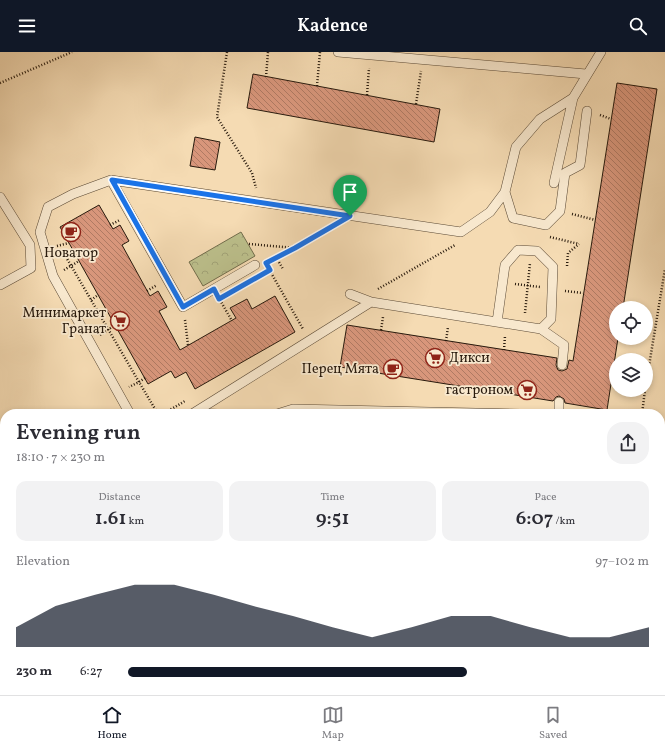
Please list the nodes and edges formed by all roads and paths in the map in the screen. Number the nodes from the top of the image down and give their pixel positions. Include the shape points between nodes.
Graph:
1 (72, 52) edge
2 (227, 52) edge
3 (268, 52) edge
4 (320, 52) edge
5 (338, 52) edge
6 (601, 52) edge
7 (371, 54) junction
8 (423, 60) junction
9 (586, 74) junction
10 (266, 77) dead end
11 (0, 83) edge
12 (317, 86) dead end
13 (367, 95) dead end
14 (573, 98) junction
15 (416, 104) dead end
16 (586, 112) dead end
17 (112, 180) junction
18 (554, 183) dead end
19 (505, 192) junction
20 (0, 197) edge
21 (260, 203) junction
22 (560, 211) junction
23 (350, 216) junction
24 (595, 220) dead end
25 (461, 232) junction
26 (548, 237) dead end
27 (249, 244) dead end
28 (295, 248) junction
29 (531, 250) junction
30 (74, 252) dead end
31 (276, 258) junction
32 (79, 261) dead end
33 (255, 265) dead end
34 (72, 266) junction
35 (567, 268) dead end
36 (665, 268) edge
37 (283, 269) dead end
38 (270, 270) junction
39 (263, 274) dead end
40 (503, 282) junction
41 (566, 283) dead end
42 (0, 285) edge
43 (385, 285) dead end
44 (527, 286) junction
45 (214, 289) junction
46 (552, 289) junction
47 (565, 291) junction
48 (583, 293) dead end
49 (350, 294) dead end
50 (98, 295) dead end
51 (226, 295) dead end
52 (219, 299) junction
53 (91, 300) junction
54 (371, 302) junction
55 (183, 307) junction
56 (232, 321) dead end
57 (497, 322) junction
58 (115, 326) dead end
59 (523, 326) junction
60 (541, 329) junction
61 (108, 330) junction
62 (304, 331) dead end
63 (188, 345) dead end
64 (651, 353) edge
65 (562, 365) dead end
66 (145, 378) dead end
67 (139, 382) junction
68 (119, 394) junction
69 (644, 397) edge
70 (559, 402) dead end
71 (182, 403) dead end
72 (127, 409) edge
73 (155, 409) edge
74 (172, 409) edge
75 (199, 409) edge
76 (559, 409) edge
77 (643, 409) edge

1 - 11 path
2 - 21 path via 217,117 252,173
3 - 10 path
4 - 12 path
5 - 7 lane
6 - 9 lane
7 - 8 lane
7 - 13 path
8 - 9 lane
8 - 15 path
9 - 14 lane
14 - 18 lane
14 - 19 lane via 540,118 516,147
16 - 22 lane via 580,165 565,173
17 - 21 lane
17 - 55 lane
17 - 68 lane via 73,194 48,207 40,232 54,276
19 - 22 lane via 513,218 546,225
19 - 25 lane via 490,212
20 - 42 lane via 30,245 30,268
21 - 23 lane
22 - 24 path
23 - 25 lane
23 - 28 path
25 - 43 path via 460,241
26 - 35 path via 579,244 568,253
27 - 28 path
28 - 31 path
29 - 40 lane via 518,250 505,265
29 - 44 path
29 - 46 lane via 537,251 553,267
30 - 34 path via 66,257
31 - 37 path
31 - 38 path via 266,263
32 - 34 path
33 - 45 lane
34 - 53 path
36 - 64 path
38 - 39 path
38 - 62 path
40 - 44 path
40 - 57 lane
41 - 47 path
44 - 46 path
44 - 59 path
45 - 52 path
45 - 55 lane
46 - 47 path
46 - 60 lane via 551,319
47 - 48 path
49 - 54 lane
50 - 53 path
51 - 52 path
52 - 56 path
53 - 61 path
54 - 57 lane
54 - 75 lane
55 - 63 path
57 - 59 lane
58 - 61 path
59 - 60 lane
60 - 65 lane via 564,345
61 - 67 path
66 - 67 path
67 - 68 path
67 - 73 path
68 - 72 lane
69 - 77 path
70 - 76 lane
71 - 74 path

